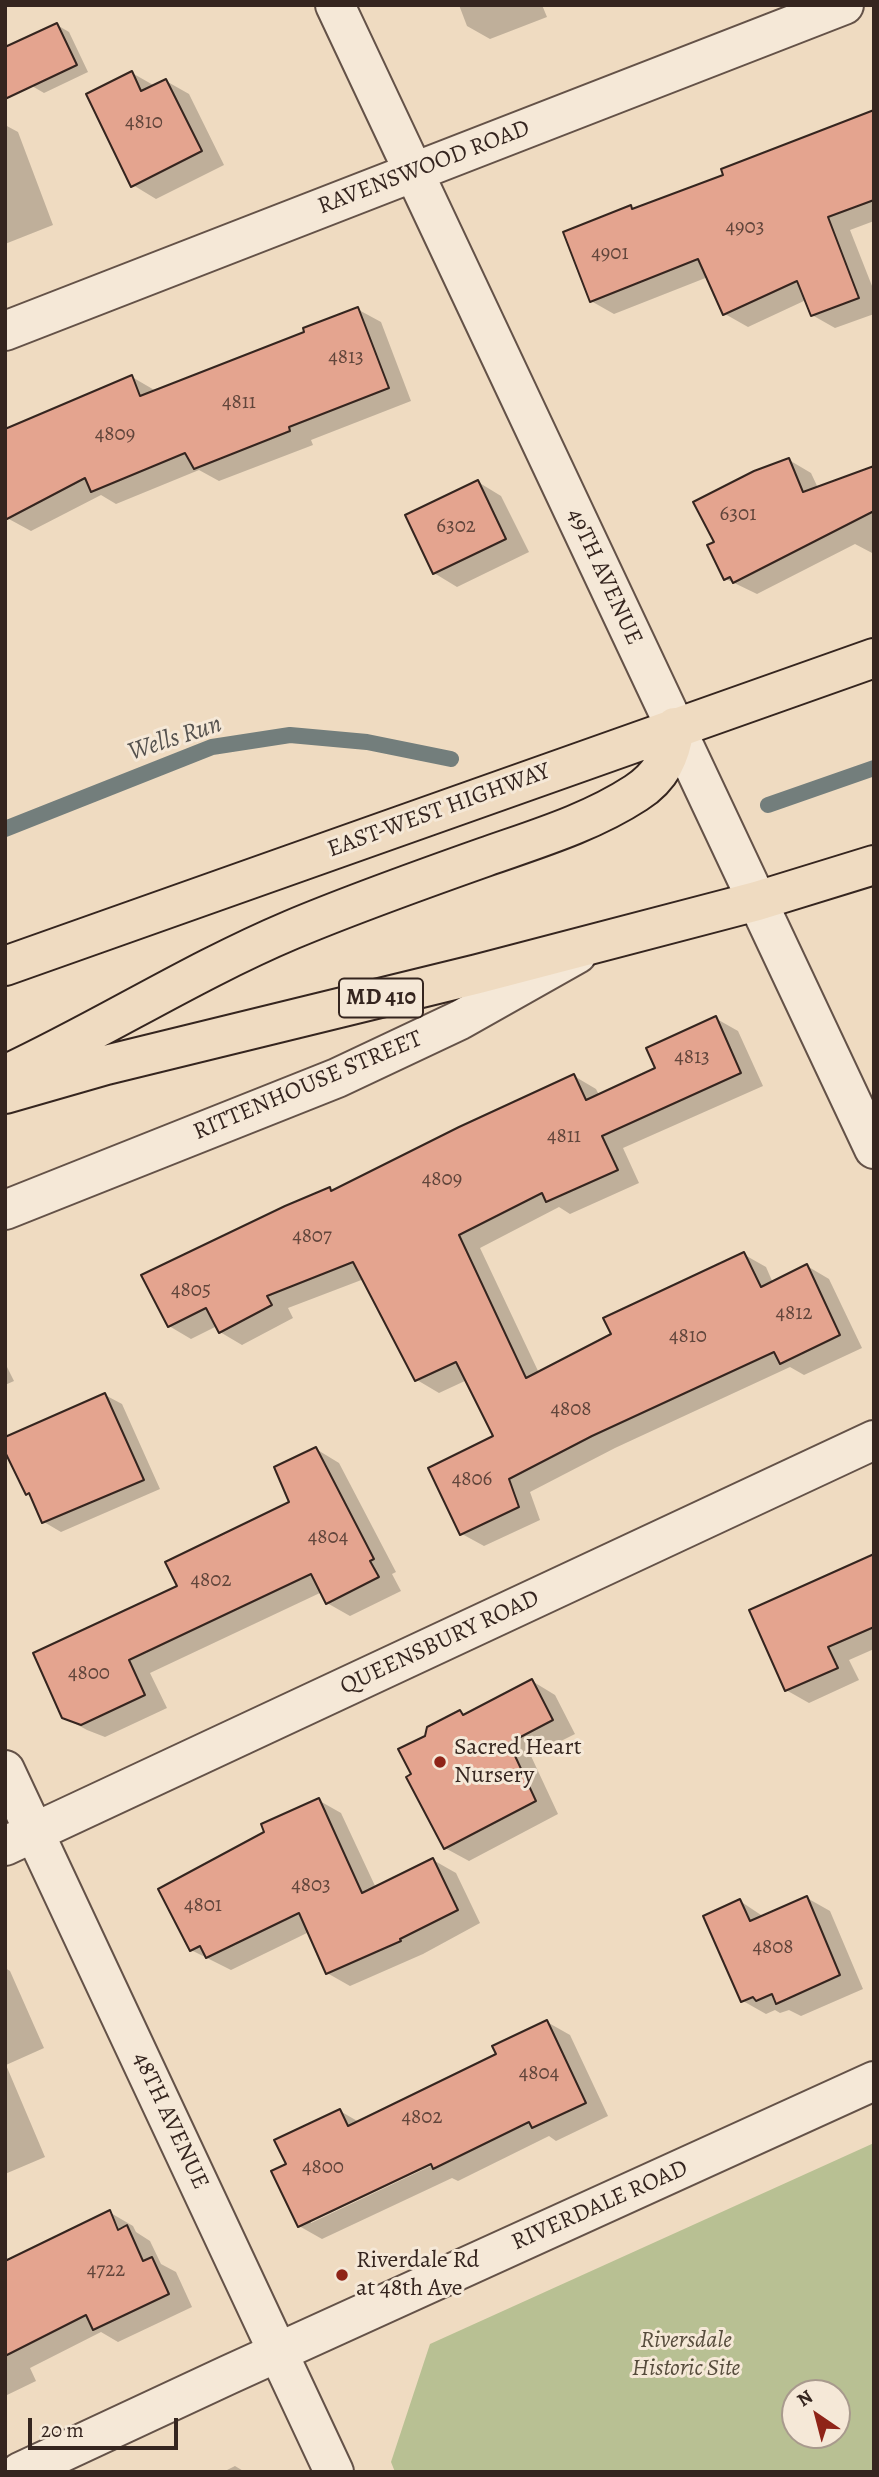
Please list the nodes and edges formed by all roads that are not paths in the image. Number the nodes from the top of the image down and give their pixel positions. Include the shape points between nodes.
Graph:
1 (335, 5) edge
2 (844, 5) edge
3 (414, 172) junction
4 (5, 331) edge
5 (874, 658) edge
6 (675, 727) junction
7 (874, 865) edge
8 (757, 901) junction
9 (600, 941) junction
10 (5, 966) edge
11 (5, 1075) edge
12 (5, 1094) edge
13 (874, 1149) edge
14 (5, 1210) edge
15 (874, 1440) edge
16 (5, 1770) edge
17 (20, 1840) edge
18 (874, 2081) edge
19 (278, 2352) junction
20 (20, 2472) edge
21 (334, 2472) edge

1 - 3 street, 49TH AVENUE
2 - 3 street, RAVENSWOOD ROAD
3 - 4 street, RAVENSWOOD ROAD
3 - 6 street, 49TH AVENUE
5 - 6 main road, EAST-WEST HIGHWAY
6 - 8 street, 49TH AVENUE
6 - 10 main road, EAST-WEST HIGHWAY
6 - 11 main road via 672,750 662,771 638,792 599,814 289,931
7 - 8 main road, MD 410
8 - 9 main road, MD 410
8 - 13 street, 49TH AVENUE
9 - 12 main road, MD 410
9 - 14 street, RITTENHOUSE STREET via 460,1020 337,1078
15 - 17 street, QUEENSBURY ROAD
16 - 17 street, 48TH AVENUE
17 - 19 street, 48TH AVENUE
18 - 19 street, RIVERDALE ROAD
19 - 20 street, RIVERDALE ROAD
19 - 21 street, 48TH AVENUE

